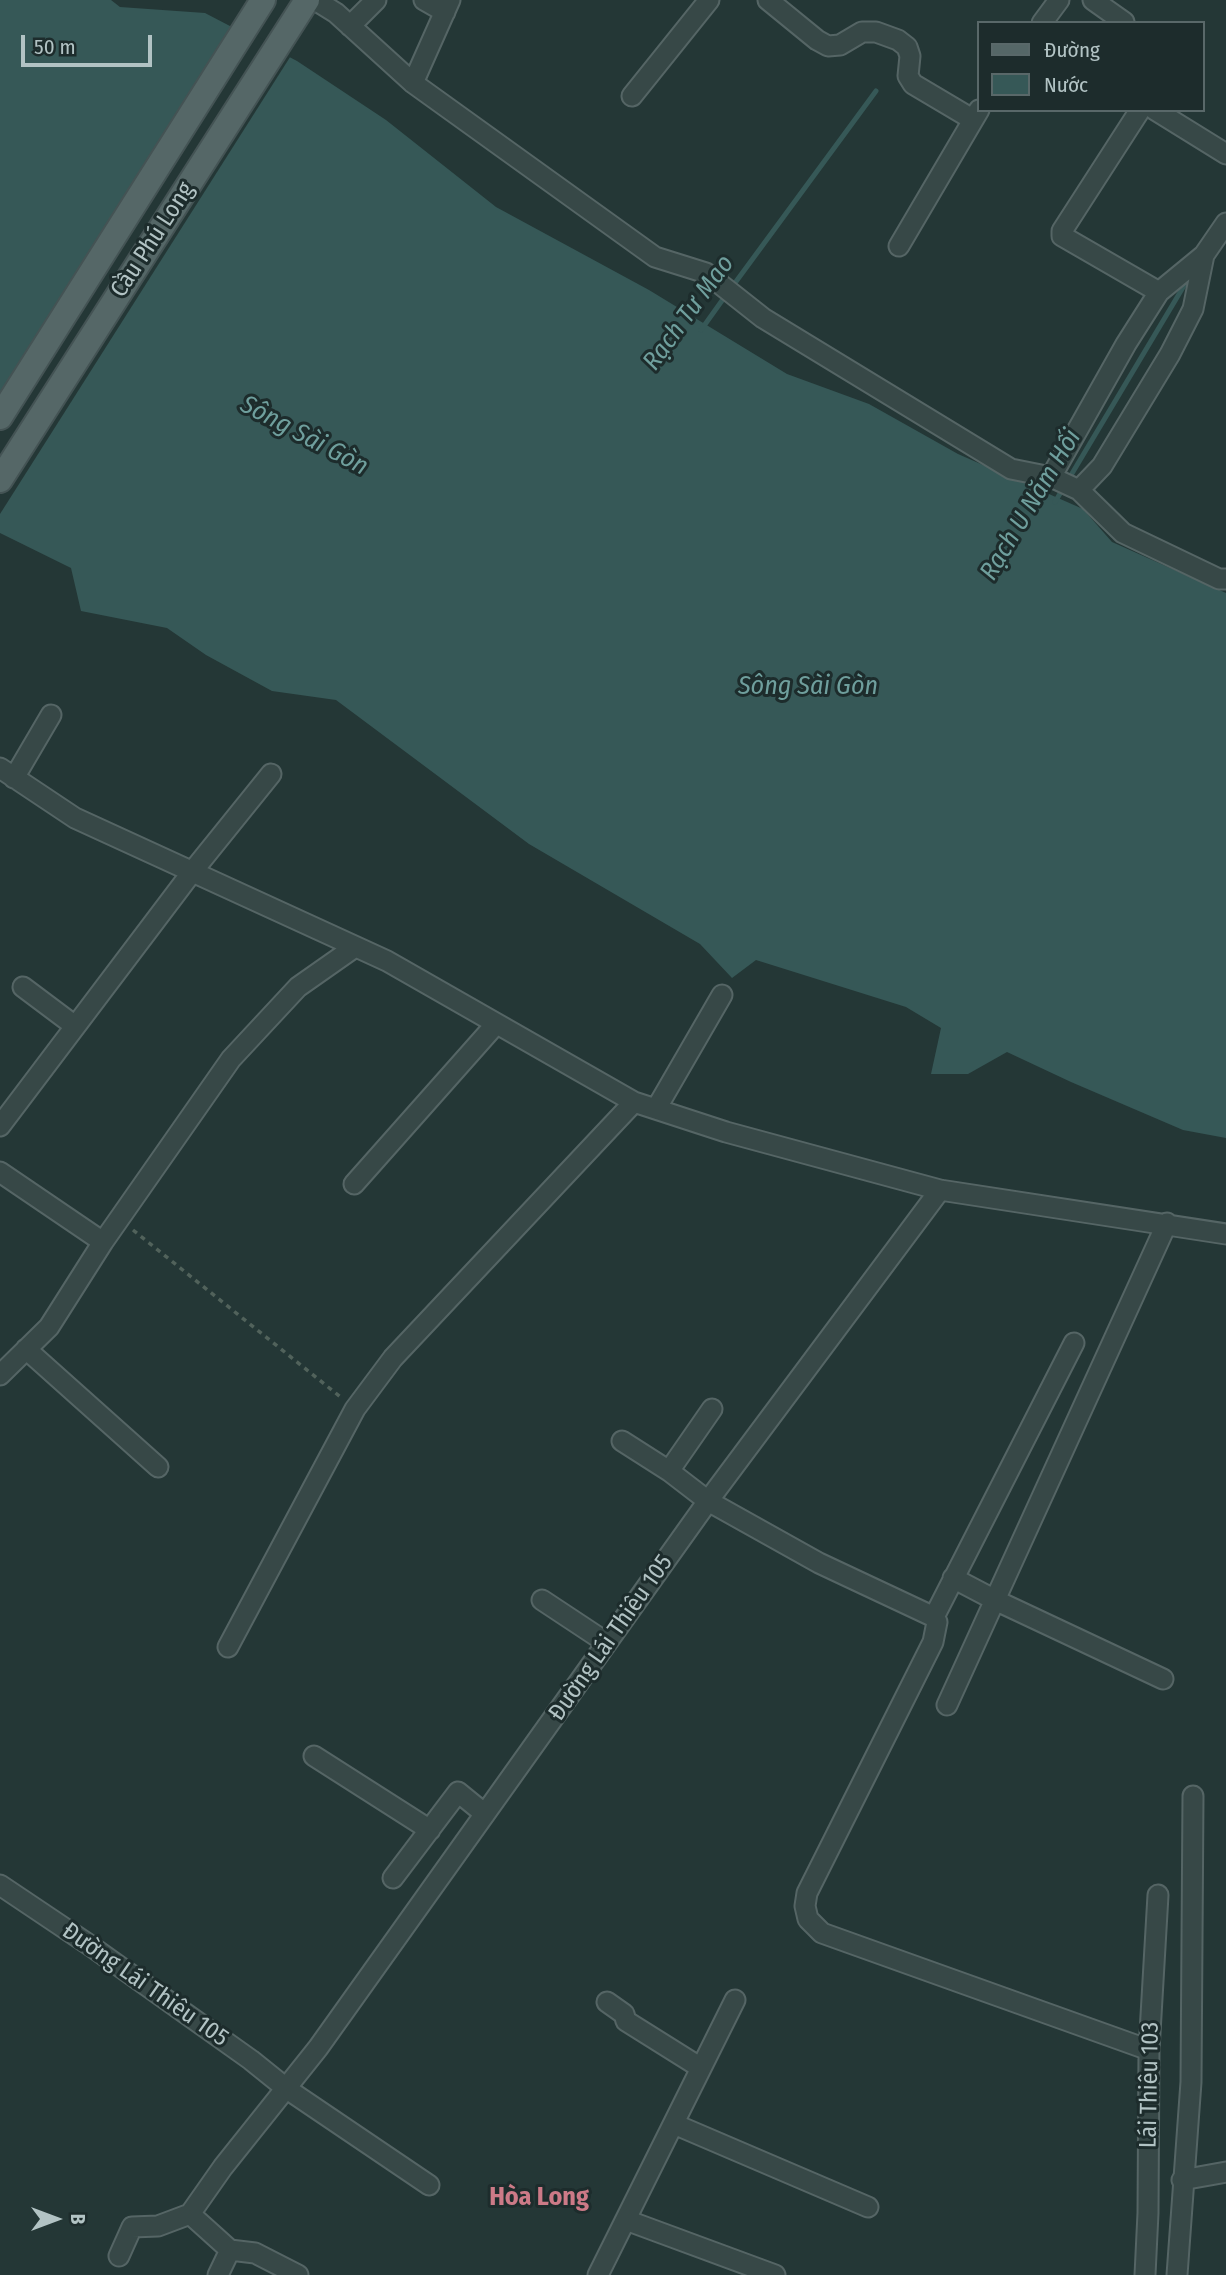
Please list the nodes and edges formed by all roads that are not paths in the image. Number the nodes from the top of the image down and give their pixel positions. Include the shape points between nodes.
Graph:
1 (263, 0) edge
2 (307, 0) edge
3 (316, 0) edge
4 (376, 0) edge
5 (424, 0) edge
6 (709, 0) edge
7 (768, 0) edge
8 (1059, 0) edge
9 (1093, 0) edge
10 (447, 6) edge
11 (342, 13) edge
12 (1043, 21) edge
13 (1123, 21) edge
14 (414, 83) junction
15 (632, 96) dead end
16 (1139, 112) edge
17 (1158, 112) edge
18 (976, 114) edge
19 (1226, 154) edge
20 (1226, 223) edge
21 (900, 246) dead end
22 (1204, 255) junction
23 (1159, 292) junction
24 (0, 417) edge
25 (1053, 478) junction
26 (0, 480) edge
27 (1078, 490) junction
28 (1226, 579) edge
29 (51, 715) dead end
30 (7, 773) edge
31 (271, 774) dead end
32 (192, 872) junction
33 (355, 947) junction
34 (23, 987) dead end
35 (722, 995) dead end
36 (496, 1024) junction
37 (75, 1026) junction
38 (634, 1102) junction
39 (656, 1109) junction
40 (0, 1126) edge
41 (0, 1172) edge
42 (354, 1184) dead end
43 (940, 1190) junction
44 (1167, 1223) junction
45 (1226, 1234) edge
46 (103, 1242) junction
47 (1074, 1343) dead end
48 (26, 1349) junction
49 (0, 1375) edge
50 (712, 1409) dead end
51 (622, 1441) dead end
52 (158, 1467) dead end
53 (669, 1471) junction
54 (708, 1501) junction
55 (959, 1581) junction
56 (990, 1598) junction
57 (542, 1600) dead end
58 (934, 1617) junction
59 (600, 1638) junction
60 (228, 1647) dead end
61 (1163, 1679) dead end
62 (947, 1705) dead end
63 (314, 1756) dead end
64 (1193, 1796) dead end
65 (485, 1814) junction
66 (429, 1830) junction
67 (393, 1878) dead end
68 (0, 1885) edge
69 (1158, 1895) dead end
70 (735, 2000) dead end
71 (607, 2002) dead end
72 (1149, 2050) junction
73 (701, 2068) junction
74 (287, 2089) junction
75 (674, 2124) junction
76 (1226, 2172) edge
77 (1182, 2180) junction
78 (429, 2185) dead end
79 (868, 2207) dead end
80 (190, 2214) junction
81 (626, 2220) junction
82 (230, 2250) junction
83 (119, 2256) dead end
84 (218, 2275) edge
85 (298, 2275) edge
86 (598, 2275) edge
87 (775, 2275) edge
88 (1145, 2275) edge
89 (1177, 2275) edge

1 - 24 main road, Cầu Phú Long
2 - 26 main road, Cầu Phú Long
3 - 11 street
4 - 11 street
5 - 10 street
6 - 15 street
7 - 18 street via 828,46 862,33 876,32 898,40 907,47 908,76 914,84
8 - 12 street
9 - 13 street
10 - 14 street
11 - 14 street
14 - 25 street via 655,257 706,274 763,318 1011,469
16 - 23 street via 1062,236
17 - 19 street
18 - 21 street
20 - 22 street
22 - 23 street
22 - 27 street via 1193,309 1170,354 1102,466
23 - 25 street
25 - 27 street
27 - 28 street via 1123,533
29 - 30 street
30 - 32 street via 75,817
31 - 32 street
32 - 33 street
32 - 37 street
33 - 36 street
33 - 46 street via 298,987 232,1059
34 - 37 street
35 - 39 street
36 - 38 street
36 - 42 street
37 - 40 street
38 - 39 street
38 - 60 street via 393,1358 355,1409
39 - 43 street
41 - 46 street
43 - 44 street
43 - 54 street, Đường Lái Thiêu 105
44 - 45 street
44 - 56 street
46 - 48 street via 49,1327
47 - 55 street
48 - 49 street
48 - 52 street
50 - 53 street
51 - 53 street
53 - 54 street
54 - 58 street via 819,1563
54 - 59 street, Đường Lái Thiêu 105
55 - 56 street
55 - 58 street
56 - 61 street
56 - 62 street
57 - 59 street
58 - 72 street via 933,1642 807,1893 808,1919 822,1933
59 - 65 street, Đường Lái Thiêu 105
63 - 66 street
64 - 77 street via 1191,2082
65 - 66 street via 458,1792
65 - 74 street, Đường Lái Thiêu 105
66 - 67 street
68 - 74 street, Đường Lái Thiêu 105
69 - 72 street, Lái Thiêu 103
70 - 73 street
71 - 73 street via 624,2014 626,2021
72 - 88 street, Lái Thiêu 103
73 - 75 street
74 - 78 street
74 - 80 street, Đường Lái Thiêu 105
75 - 79 street
75 - 81 street
76 - 77 street
77 - 89 street
80 - 82 street
80 - 83 street via 158,2226 132,2227
81 - 86 street
81 - 87 street
82 - 84 street
82 - 85 street via 254,2253

